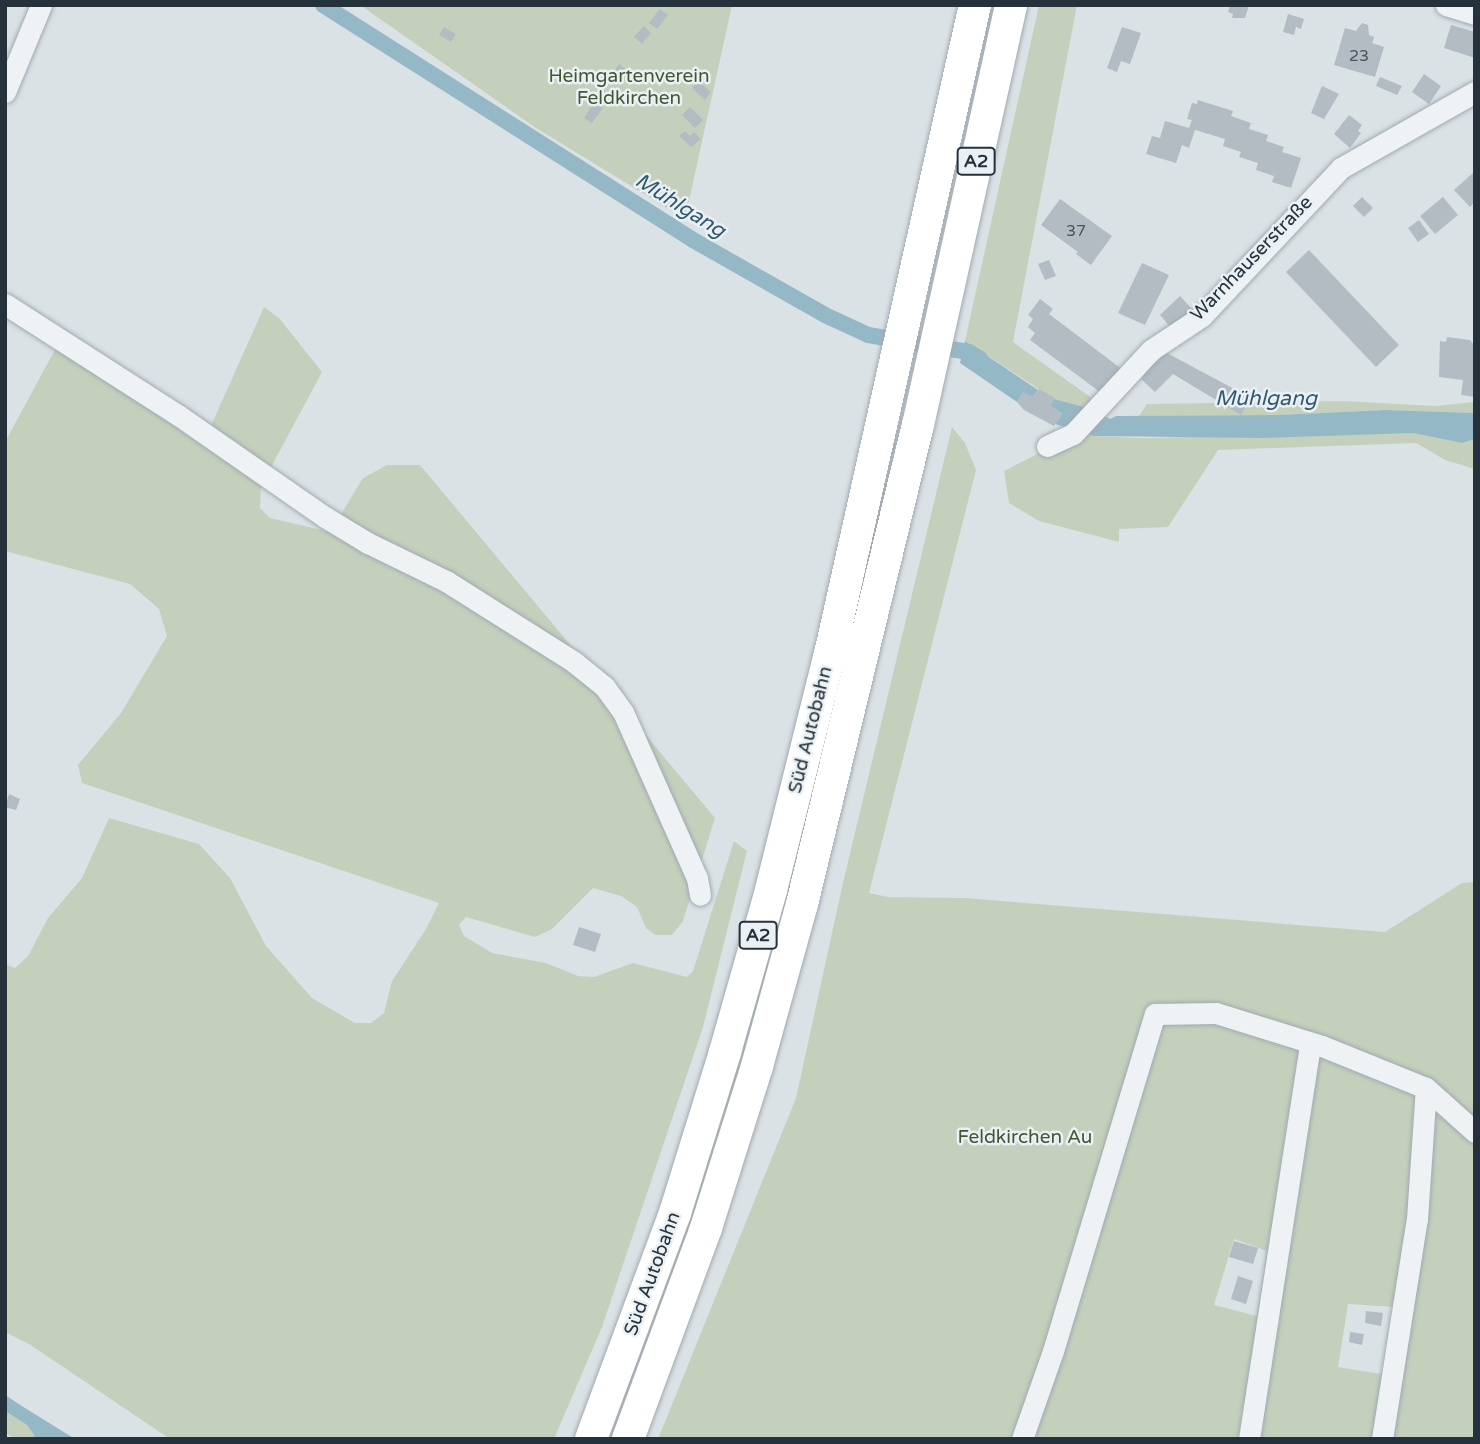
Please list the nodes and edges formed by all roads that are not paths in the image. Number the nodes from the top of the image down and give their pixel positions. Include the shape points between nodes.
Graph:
1 (41, 5) edge
2 (975, 5) edge
3 (1011, 5) edge
4 (1446, 5) edge
5 (1475, 14) edge
6 (5, 92) edge
7 (1475, 92) edge
8 (5, 304) edge
9 (1047, 446) dead end
10 (700, 895) dead end
11 (1310, 1045) junction
12 (1426, 1088) junction
13 (1475, 1132) edge
14 (591, 1439) edge
15 (628, 1439) edge
16 (1022, 1439) edge
17 (1249, 1439) edge
18 (1382, 1439) edge

1 - 6 street
2 - 14 highway, Süd Autobahn / A2 via 830,654 771,890 675,1213
3 - 15 highway, Süd Autobahn / A2 via 918,425 806,891 706,1228
4 - 5 street
7 - 9 street, Warnhauserstraße via 1341,167 1210,310 1151,350 1073,435
8 - 10 street via 325,517 446,581 566,656 604,686 623,712
11 - 12 street
11 - 16 street via 1216,1013 1155,1014
11 - 17 street
12 - 13 street
12 - 18 street via 1417,1219

